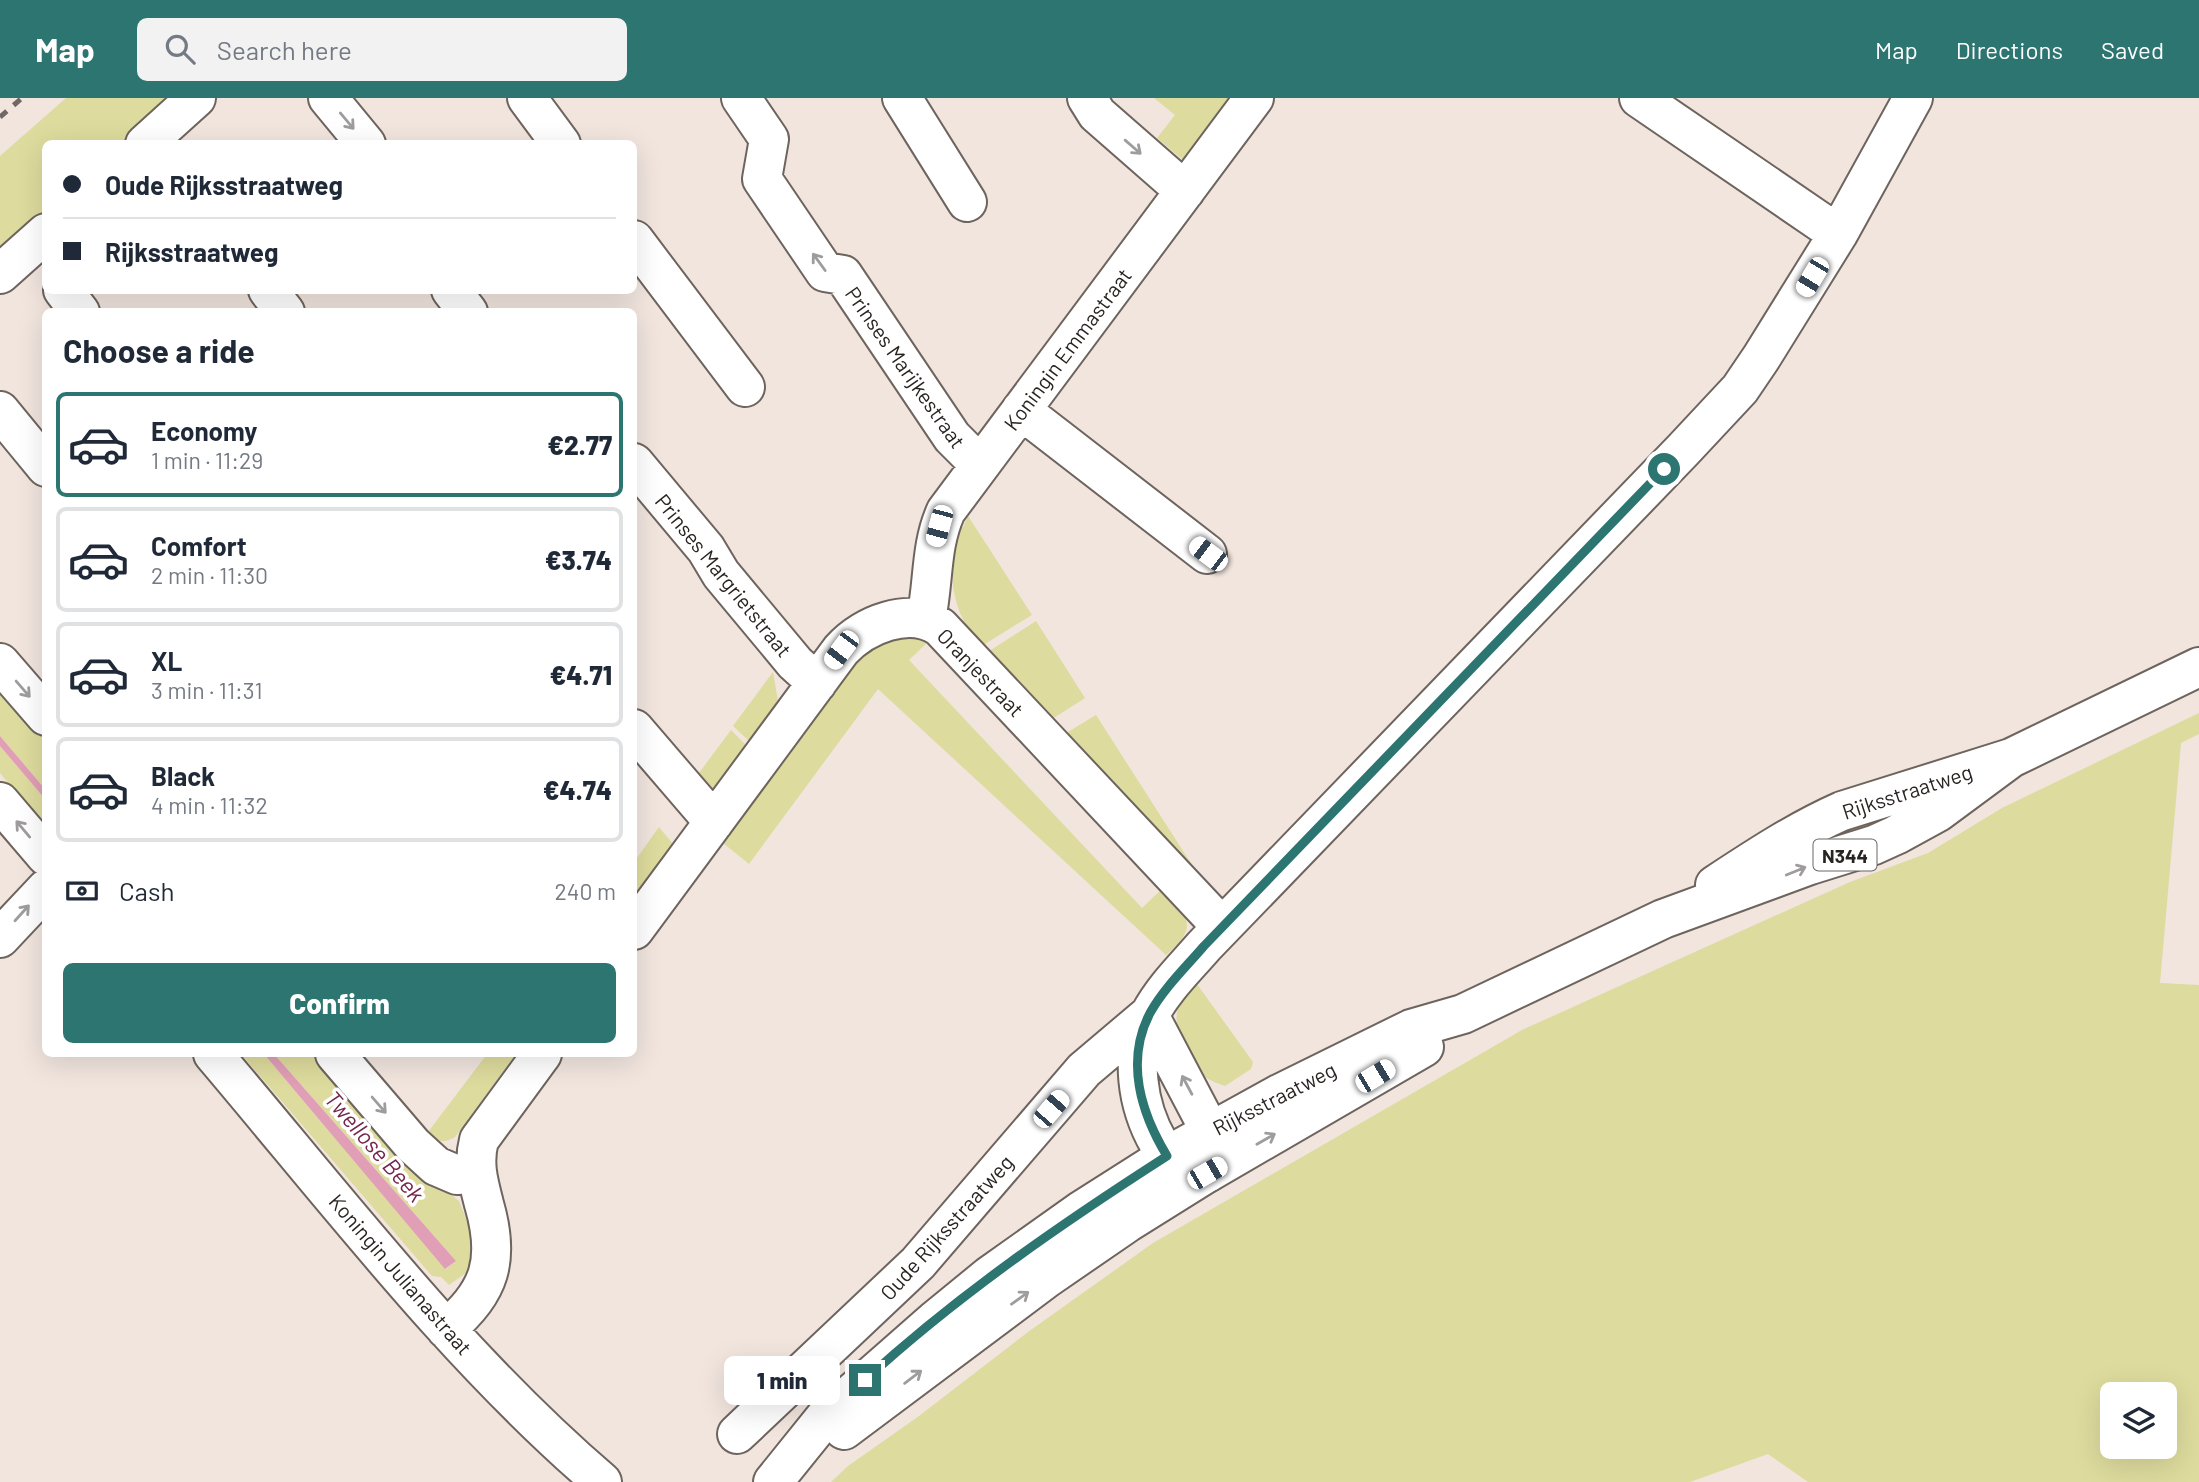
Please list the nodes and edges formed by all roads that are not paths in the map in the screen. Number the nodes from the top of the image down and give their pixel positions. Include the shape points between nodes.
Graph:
1 (196, 98) edge
2 (328, 98) edge
3 (527, 98) edge
4 (741, 98) edge
5 (902, 98) edge
6 (1087, 98) edge
7 (1639, 98) edge
8 (1913, 98) edge
9 (1245, 103) edge
10 (149, 140) edge
11 (363, 140) edge
12 (558, 140) edge
13 (1185, 191) junction
14 (967, 202) dead end
15 (1838, 234) junction
16 (637, 244) edge
17 (40, 250) edge
18 (0, 274) edge
19 (66, 294) edge
20 (271, 294) edge
21 (454, 294) edge
22 (77, 308) edge
23 (282, 308) edge
24 (465, 308) edge
25 (745, 387) dead end
26 (1021, 410) junction
27 (0, 411) edge
28 (42, 462) edge
29 (980, 465) junction
30 (637, 467) edge
31 (1208, 554) dead end
32 (926, 619) junction
33 (0, 663) edge
34 (2199, 667) edge
35 (817, 683) junction
36 (42, 711) edge
37 (637, 732) edge
38 (0, 802) edge
39 (714, 822) junction
40 (42, 851) edge
41 (42, 893) edge
42 (637, 926) edge
43 (1222, 928) junction
44 (0, 938) edge
45 (1463, 1014) junction
46 (1149, 1015) junction
47 (216, 1057) edge
48 (338, 1057) edge
49 (535, 1057) edge
50 (1210, 1131) junction
51 (1167, 1156) junction
52 (476, 1173) junction
53 (1207, 1173) junction
54 (446, 1329) junction
55 (737, 1434) dead end
56 (776, 1479) edge
57 (603, 1482) edge

1 - 10 street
2 -> 11 street
3 - 12 street
29 -> 4 street, Prinses Marijkestraat via 952,437 842,275 825,272 762,179 769,139
5 - 14 street
6 -> 13 street via 1097,114
7 - 15 street
8 - 15 street, Oude Rijksstraatweg
9 - 13 street, Koningin Emmastraat
13 - 26 street, Koningin Emmastraat
15 - 43 street, Oude Rijksstraatweg via 1740,389
16 - 25 street
17 - 18 street
19 - 22 street
20 - 23 street
21 - 24 street
26 - 29 street, Koningin Emmastraat
26 - 31 street
27 - 28 street
29 - 32 street, Koningin Emmastraat via 939,526
30 - 35 street, Prinses Margrietstraat via 706,549 720,574
32 - 35 street, Oranjestraat via 900,618 857,636
32 - 43 street, Oranjestraat via 940,627
33 -> 36 street
34 - 45 street, Rijksstraatweg / N344 via 2011,758 1822,820 1662,919
35 - 39 street, Oranjestraat
37 - 39 street
40 -> 38 street
39 - 42 street, Oranjestraat
44 -> 41 street
43 - 46 street, Oude Rijksstraatweg via 1174,979
45 - 50 street, Rijksstraatweg / N344 via 1411,1029
53 -> 45 street, Rijksstraatweg / N344 via 1421,1049
50 -> 46 street
46 - 51 street, Oude Rijksstraatweg via 1138,1058 1139,1088 1146,1117
46 - 55 street, Oude Rijksstraatweg via 1084,1070 918,1263
47 - 54 street, Koningin Julianastraat
48 -> 52 street via 424,1156 446,1172
49 - 52 street via 484,1131 476,1153
50 - 51 street, Rijksstraatweg / N344
50 - 53 street via 1213,1145
51 - 53 street via 1191,1172
51 - 56 street, Rijksstraatweg / N344 via 989,1276 934,1321 827,1415
52 - 54 street via 489,1220 492,1261 473,1303
56 -> 53 street, Rijksstraatweg / N344 via 1046,1278
54 - 57 street, Koningin Julianastraat via 540,1427

